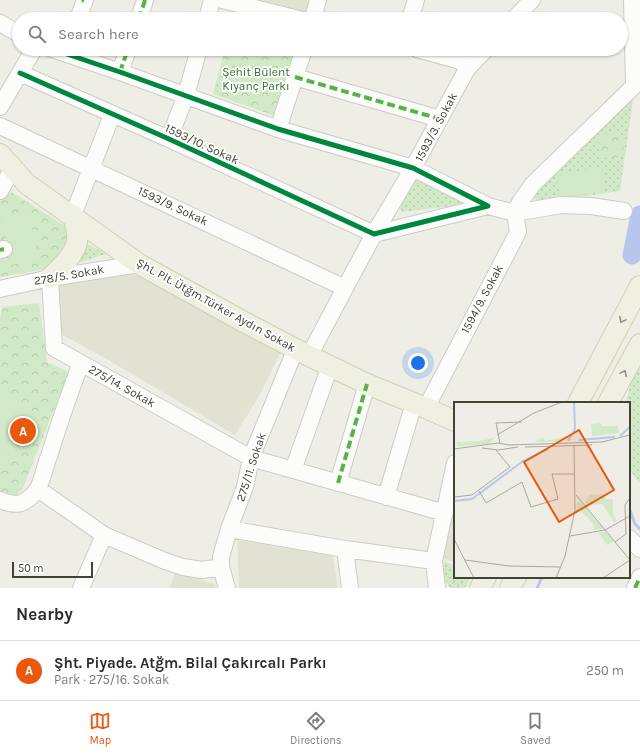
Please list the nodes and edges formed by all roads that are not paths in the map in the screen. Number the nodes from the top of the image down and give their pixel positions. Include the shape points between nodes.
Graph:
1 (84, 0) edge
2 (145, 0) edge
3 (212, 0) edge
4 (222, 0) edge
5 (318, 0) edge
6 (416, 0) edge
7 (532, 0) edge
8 (632, 0) edge
9 (80, 12) edge
10 (141, 12) edge
11 (209, 12) edge
12 (271, 12) edge
13 (315, 12) edge
14 (412, 12) edge
15 (521, 12) edge
16 (0, 23) edge
17 (12, 30) edge
18 (30, 56) edge
19 (77, 56) edge
20 (126, 56) edge
21 (196, 56) edge
22 (302, 56) edge
23 (443, 56) edge
24 (479, 56) edge
25 (467, 69) junction
26 (120, 72) junction
27 (20, 73) junction
28 (295, 77) junction
29 (186, 95) junction
30 (0, 107) edge
31 (112, 115) junction
32 (440, 118) junction
33 (0, 126) edge
34 (278, 129) junction
35 (168, 139) junction
36 (0, 154) edge
37 (92, 168) junction
38 (413, 168) junction
39 (3, 178) edge
40 (27, 184) junction
41 (488, 206) junction
42 (624, 210) dead end
43 (515, 213) junction
44 (73, 215) junction
45 (374, 234) junction
46 (139, 264) junction
47 (50, 278) junction
48 (640, 286) edge
49 (345, 288) junction
50 (0, 289) edge
51 (640, 344) edge
52 (303, 352) junction
53 (81, 363) junction
54 (330, 366) junction
55 (367, 384) junction
56 (579, 402) edge
57 (609, 402) edge
58 (420, 405) junction
59 (454, 421) edge
60 (252, 458) junction
61 (454, 468) edge
62 (293, 470) junction
63 (338, 484) junction
64 (38, 489) junction
65 (386, 497) junction
66 (0, 500) edge
67 (445, 513) junction
68 (229, 529) junction
69 (104, 535) junction
70 (630, 539) edge
71 (345, 549) junction
72 (640, 549) edge
73 (434, 561) junction
74 (221, 567) junction
75 (640, 577) edge
76 (485, 578) edge
77 (515, 578) edge
78 (81, 588) edge
79 (227, 588) edge
80 (350, 588) edge
81 (437, 588) edge
82 (480, 588) edge
83 (510, 588) edge
84 (635, 588) edge

1 - 9 street
2 - 10 street
3 - 11 street
4 - 12 street
5 - 13 street
6 - 14 street
7 - 15 street
8 - 43 street via 634,86 533,184
16 - 17 street
18 - 27 street
19 - 26 street
20 - 26 street
21 - 29 street
22 - 28 street
23 - 25 street via 461,61
24 - 25 street, 1593/3. Sokak
25 - 32 street, 1593/3. Sokak
26 - 29 street
27 - 30 street
27 - 31 street, 1593/10. Sokak
28 - 32 street
28 - 34 street
29 - 34 street
29 - 35 street
31 - 35 street, 1593/10. Sokak
31 - 37 street
32 - 38 street, 1593/3. Sokak
33 - 37 street, 1593/9. Sokak
34 - 38 street
35 - 45 street, 1593/10. Sokak
36 - 40 main road, Şht. Plt. Ütğm.Türker Aydın Sokak
37 - 44 street
37 - 49 street, 1593/9. Sokak
38 - 41 street
38 - 45 street, 1593/3. Sokak
39 - 40 main road
40 - 44 main road, Şht. Plt. Ütğm.Türker Aydın Sokak
41 - 43 street
41 - 45 street
42 - 43 street via 561,205
43 - 58 street, 1594/9. Sokak via 518,232
44 - 46 main road, Şht. Plt. Ütğm.Türker Aydın Sokak
44 - 47 main road via 78,235 77,242 66,263
45 - 49 street, 1593/3. Sokak
46 - 47 street, 278/5. Sokak
46 - 52 main road, Şht. Plt. Ütğm.Türker Aydın Sokak
47 - 50 street, 278/5. Sokak
47 - 53 street, 275/14. Sokak via 54,348
48 -> 56 main road
49 - 52 street, 1593/3. Sokak
57 -> 51 main road
52 - 54 main road, Şht. Plt. Ütğm.Türker Aydın Sokak
52 - 60 street, 275/11. Sokak
53 - 60 street, 275/14. Sokak
53 - 64 street
54 - 55 main road, Şht. Plt. Ütğm.Türker Aydın Sokak
54 - 62 street
55 - 58 main road, Şht. Plt. Ütğm.Türker Aydın Sokak
55 - 63 street
58 - 59 main road, Şht. Plt. Ütğm.Türker Aydın Sokak
58 - 65 street, 1594/9. Sokak
60 - 62 street, 275/14. Sokak
60 - 68 street, 275/11. Sokak via 245,487
61 - 67 street
62 - 63 street, 275/14. Sokak
63 - 65 street, 275/14. Sokak
64 - 66 street via 19,504 9,504
64 - 69 street
65 - 67 street, 275/14. Sokak
67 - 73 street
68 - 71 street
68 - 74 street, 275/11. Sokak via 221,557
69 - 74 street via 183,567 202,570
69 - 78 street
70 - 72 street
71 - 73 street
71 - 80 street
73 - 81 street
74 - 79 street, 275/11. Sokak
75 - 84 street
76 - 82 main road
77 - 83 main road

